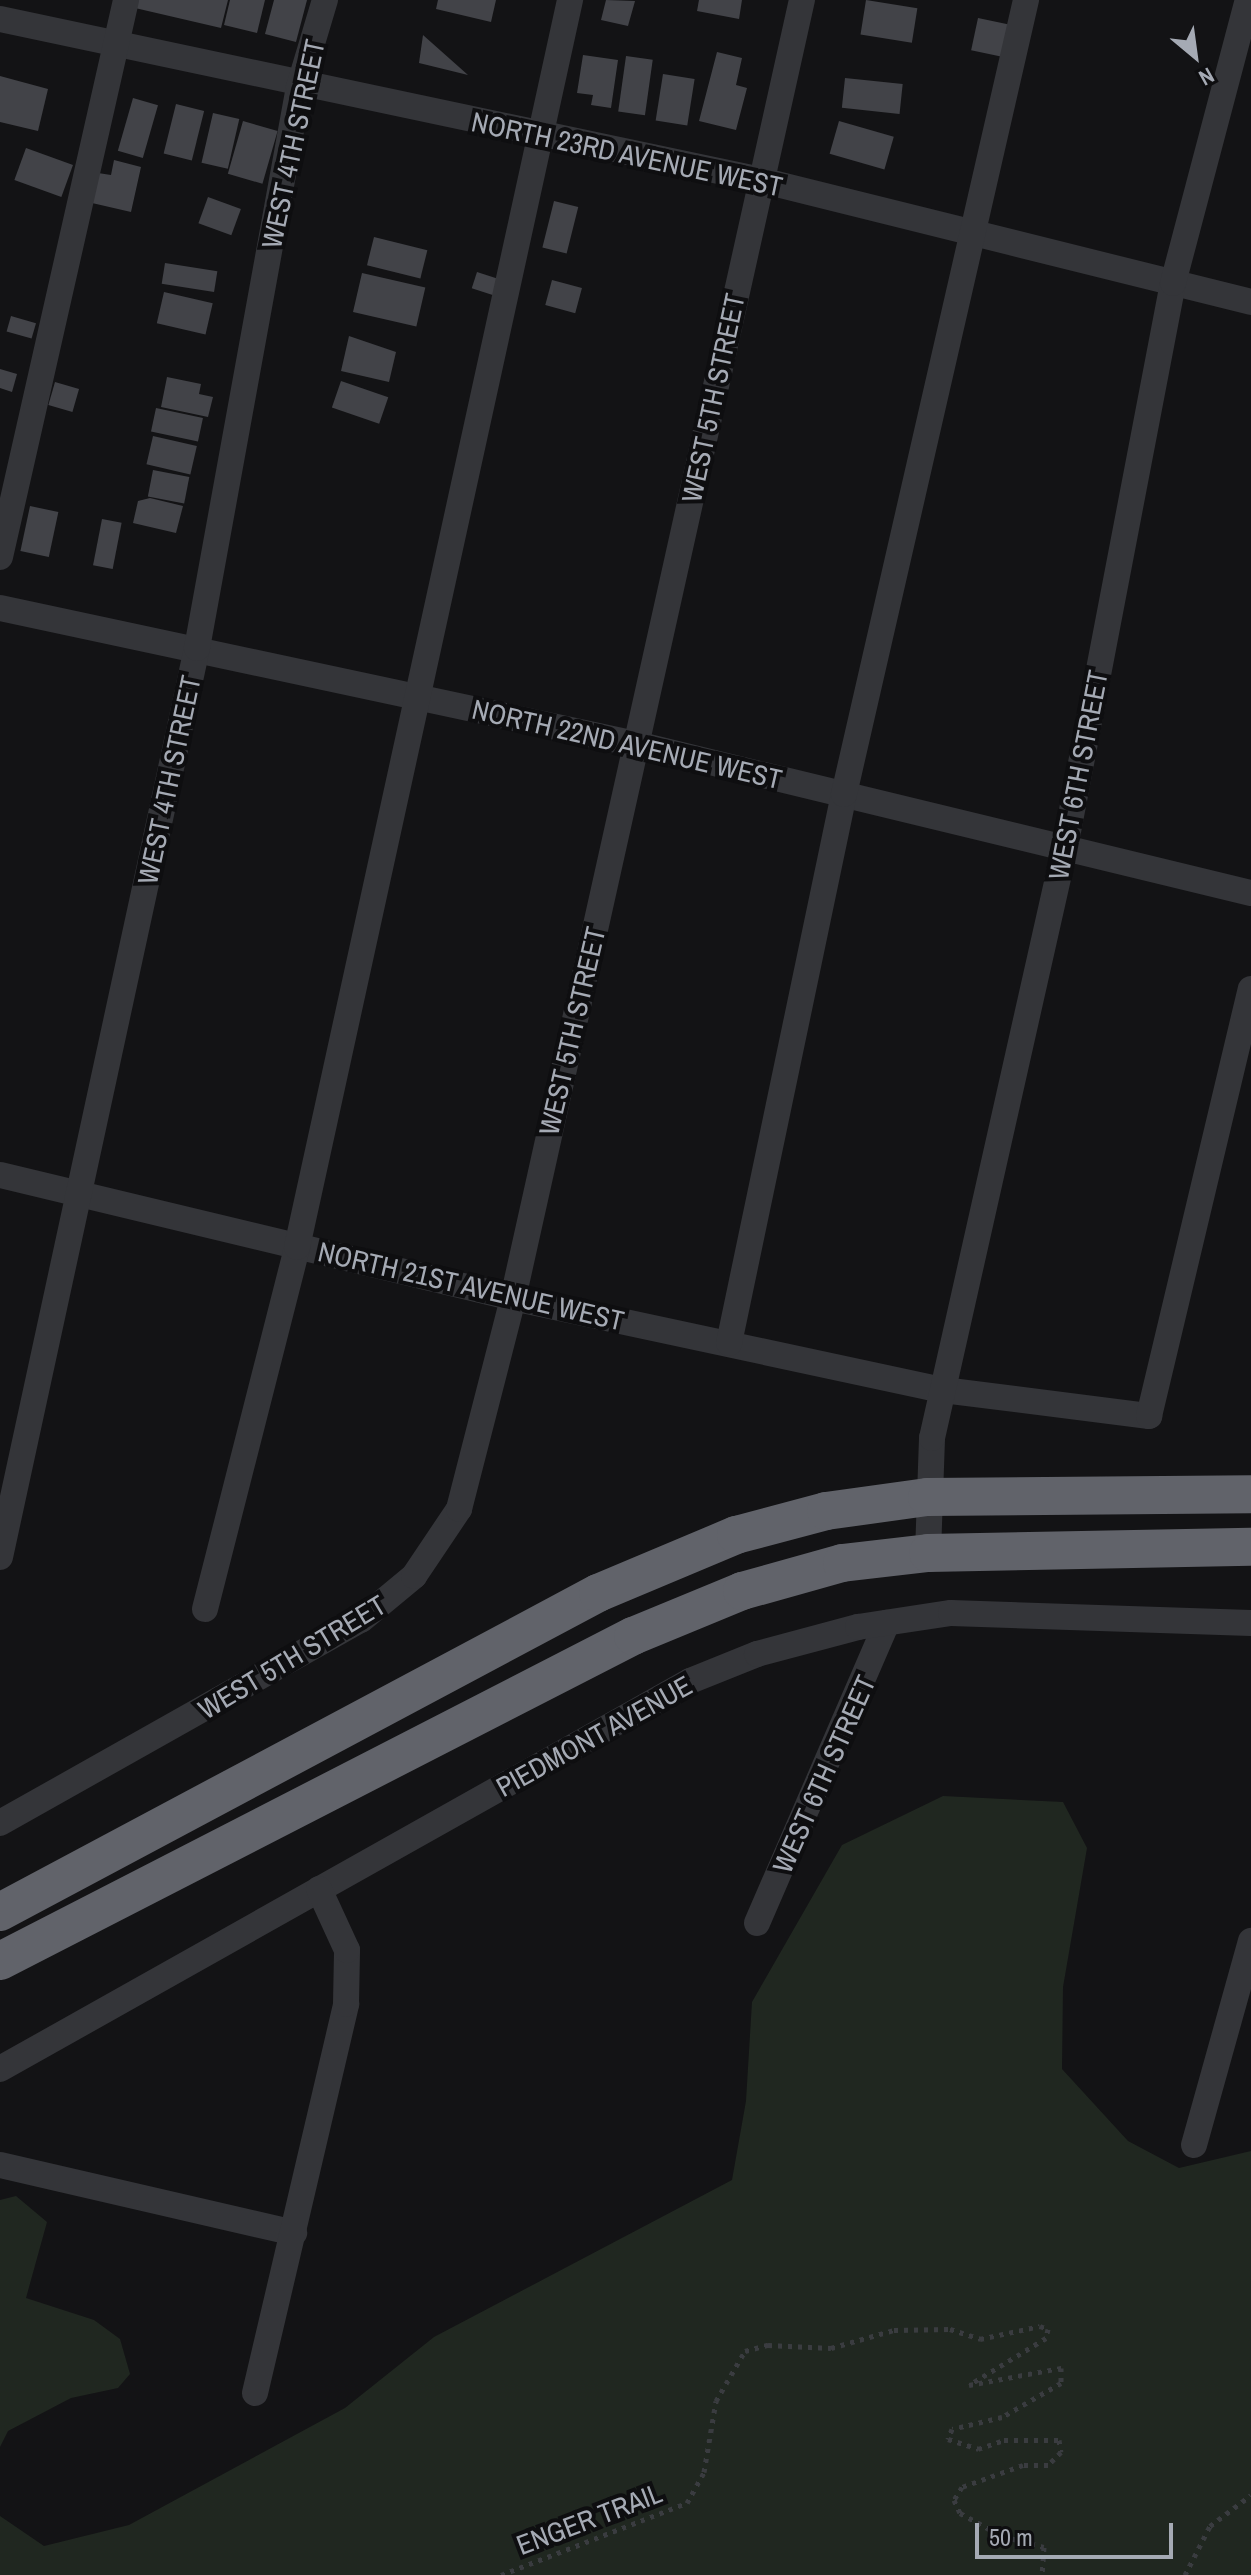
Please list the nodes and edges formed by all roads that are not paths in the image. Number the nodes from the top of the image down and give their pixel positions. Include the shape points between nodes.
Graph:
1 (126, 0) edge
2 (325, 0) edge
3 (570, 0) edge
4 (802, 0) edge
5 (1026, 0) edge
6 (1248, 0) edge
7 (0, 19) edge
8 (116, 46) junction
9 (299, 87) junction
10 (542, 135) junction
11 (761, 180) junction
12 (975, 233) junction
13 (1173, 283) junction
14 (1251, 302) edge
15 (0, 557) edge
16 (0, 608) edge
17 (197, 648) junction
18 (414, 695) junction
19 (636, 744) junction
20 (844, 794) junction
21 (1065, 847) junction
22 (1251, 893) edge
23 (1251, 989) edge
24 (0, 1175) edge
25 (81, 1196) junction
26 (297, 1247) junction
27 (513, 1298) junction
28 (729, 1343) junction
29 (943, 1390) junction
30 (1251, 1494) edge
31 (927, 1497) junction
32 (1251, 1547) edge
33 (928, 1553) junction
34 (0, 1557) edge
35 (205, 1609) dead end
36 (887, 1623) junction
37 (1251, 1623) edge
38 (0, 1823) edge
39 (319, 1889) junction
40 (0, 1912) edge
41 (757, 1923) dead end
42 (1251, 1941) edge
43 (0, 1961) edge
44 (0, 2069) edge
45 (1194, 2145) dead end
46 (0, 2165) edge
47 (294, 2233) junction
48 (255, 2393) dead end

1 - 8 street
2 - 9 street, WEST 4TH STREET
3 - 10 street
4 - 11 street, WEST 5TH STREET
5 - 12 street
6 - 13 street, WEST 6TH STREET
7 - 8 street, NORTH 23RD AVENUE WEST
8 - 9 street, NORTH 23RD AVENUE WEST
8 - 15 street
9 - 10 street, NORTH 23RD AVENUE WEST
9 - 17 street, WEST 4TH STREET
10 - 11 street, NORTH 23RD AVENUE WEST
10 - 18 street
11 - 12 street, NORTH 23RD AVENUE WEST
11 - 19 street, WEST 5TH STREET
12 - 13 street, NORTH 23RD AVENUE WEST
12 - 20 street
13 - 14 street, NORTH 23RD AVENUE WEST
13 - 21 street, WEST 6TH STREET
16 - 17 street, NORTH 22ND AVENUE WEST
17 - 18 street, NORTH 22ND AVENUE WEST
17 - 25 street, WEST 4TH STREET
18 - 19 street, NORTH 22ND AVENUE WEST
18 - 26 street
19 - 20 street, NORTH 22ND AVENUE WEST
19 - 27 street, WEST 5TH STREET
20 - 21 street, NORTH 22ND AVENUE WEST
20 - 28 street
21 - 22 street, NORTH 22ND AVENUE WEST
21 - 29 street, WEST 6TH STREET
23 - 29 street, NORTH 21ST AVENUE WEST via 1149,1416
24 - 25 street, NORTH 21ST AVENUE WEST
25 - 26 street, NORTH 21ST AVENUE WEST
25 - 34 street, WEST 4TH STREET
26 - 27 street, NORTH 21ST AVENUE WEST
26 - 35 street
27 - 28 street, NORTH 21ST AVENUE WEST
27 - 38 street, WEST 5TH STREET via 468,1486 441,1541 379,1608
28 - 29 street, NORTH 21ST AVENUE WEST
29 - 31 street, WEST 6TH STREET
30 - 31 highway
31 - 33 street, WEST 6TH STREET
31 - 40 highway via 782,1522 668,1560
32 - 33 highway
33 - 43 highway via 812,1570 689,1611
36 - 37 street, PIEDMONT AVENUE via 951,1613
36 - 39 street, PIEDMONT AVENUE via 805,1639 690,1681
36 - 41 street, WEST 6TH STREET via 819,1791
39 - 44 street, PIEDMONT AVENUE
39 - 47 street via 344,1939 348,1986
42 - 45 street
46 - 47 street
47 - 48 street

